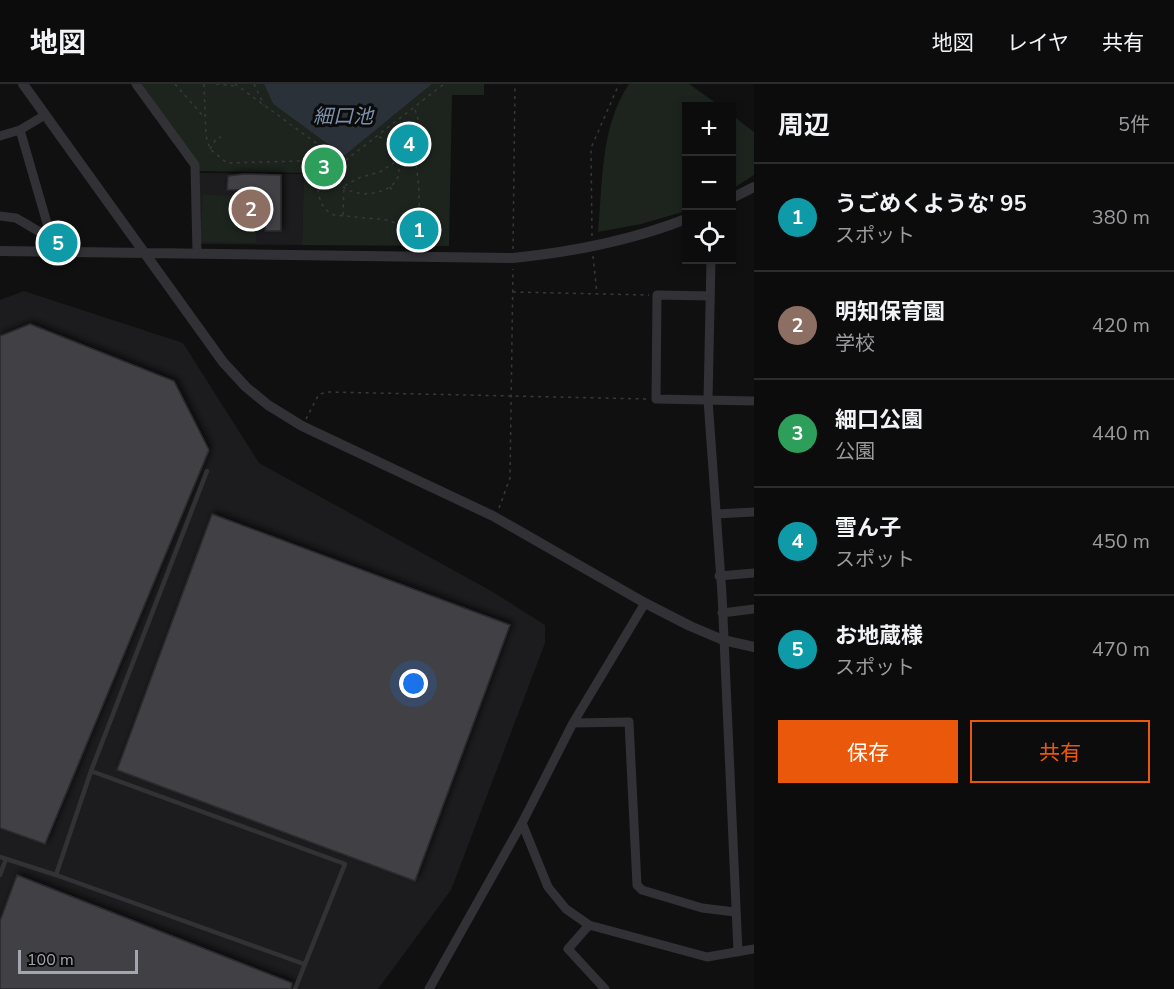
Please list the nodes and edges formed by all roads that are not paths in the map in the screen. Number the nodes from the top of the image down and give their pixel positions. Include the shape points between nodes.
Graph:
1 (23, 84) edge
2 (136, 84) edge
3 (45, 115) junction
4 (20, 130) junction
5 (0, 136) edge
6 (754, 187) edge
7 (736, 196) edge
8 (0, 216) edge
9 (682, 221) edge
10 (50, 238) junction
11 (0, 251) edge
12 (50, 252) junction
13 (144, 253) junction
14 (197, 254) junction
15 (711, 264) edge
16 (710, 296) junction
17 (708, 400) junction
18 (754, 400) edge
19 (207, 471) dead end
20 (754, 512) edge
21 (716, 514) junction
22 (754, 573) edge
23 (719, 576) junction
24 (645, 603) junction
25 (754, 609) edge
26 (722, 613) junction
27 (723, 640) junction
28 (754, 646) edge
29 (573, 723) junction
30 (91, 771) junction
31 (522, 823) junction
32 (0, 856) edge
33 (6, 859) junction
34 (0, 875) edge
35 (56, 875) junction
36 (735, 912) junction
37 (589, 925) junction
38 (754, 949) edge
39 (738, 952) junction
40 (304, 964) junction
41 (295, 989) edge
42 (429, 989) edge
43 (605, 989) edge

1 - 3 street
2 - 14 street via 195,165
3 - 4 street
3 - 13 street
4 - 5 street
4 - 10 street
6 - 7 street
8 - 10 street via 16,218
9 - 14 street via 592,248 513,258
10 - 12 street
11 - 12 street
12 - 13 street
13 - 14 street
13 - 24 street via 223,362 268,405 302,426 493,516
15 - 16 street
16 - 17 street
16 - 17 street via 657,295 656,399
17 - 18 street
17 - 21 street
19 - 30 lane
20 - 21 street
21 - 23 street
22 - 23 street
23 - 26 street
24 - 27 street
24 - 29 street
25 - 26 street
26 - 27 street
27 - 28 street
27 - 36 street
29 - 31 street
29 - 36 street via 629,722 638,885 642,891 702,908
30 - 35 lane
30 - 40 lane via 345,864
31 - 37 street via 548,887 566,909
31 - 42 street
32 - 33 lane
33 - 34 lane
33 - 35 lane
35 - 40 lane
36 - 39 street
37 - 39 street via 707,957
37 - 43 street via 568,949
38 - 39 street
40 - 41 lane

